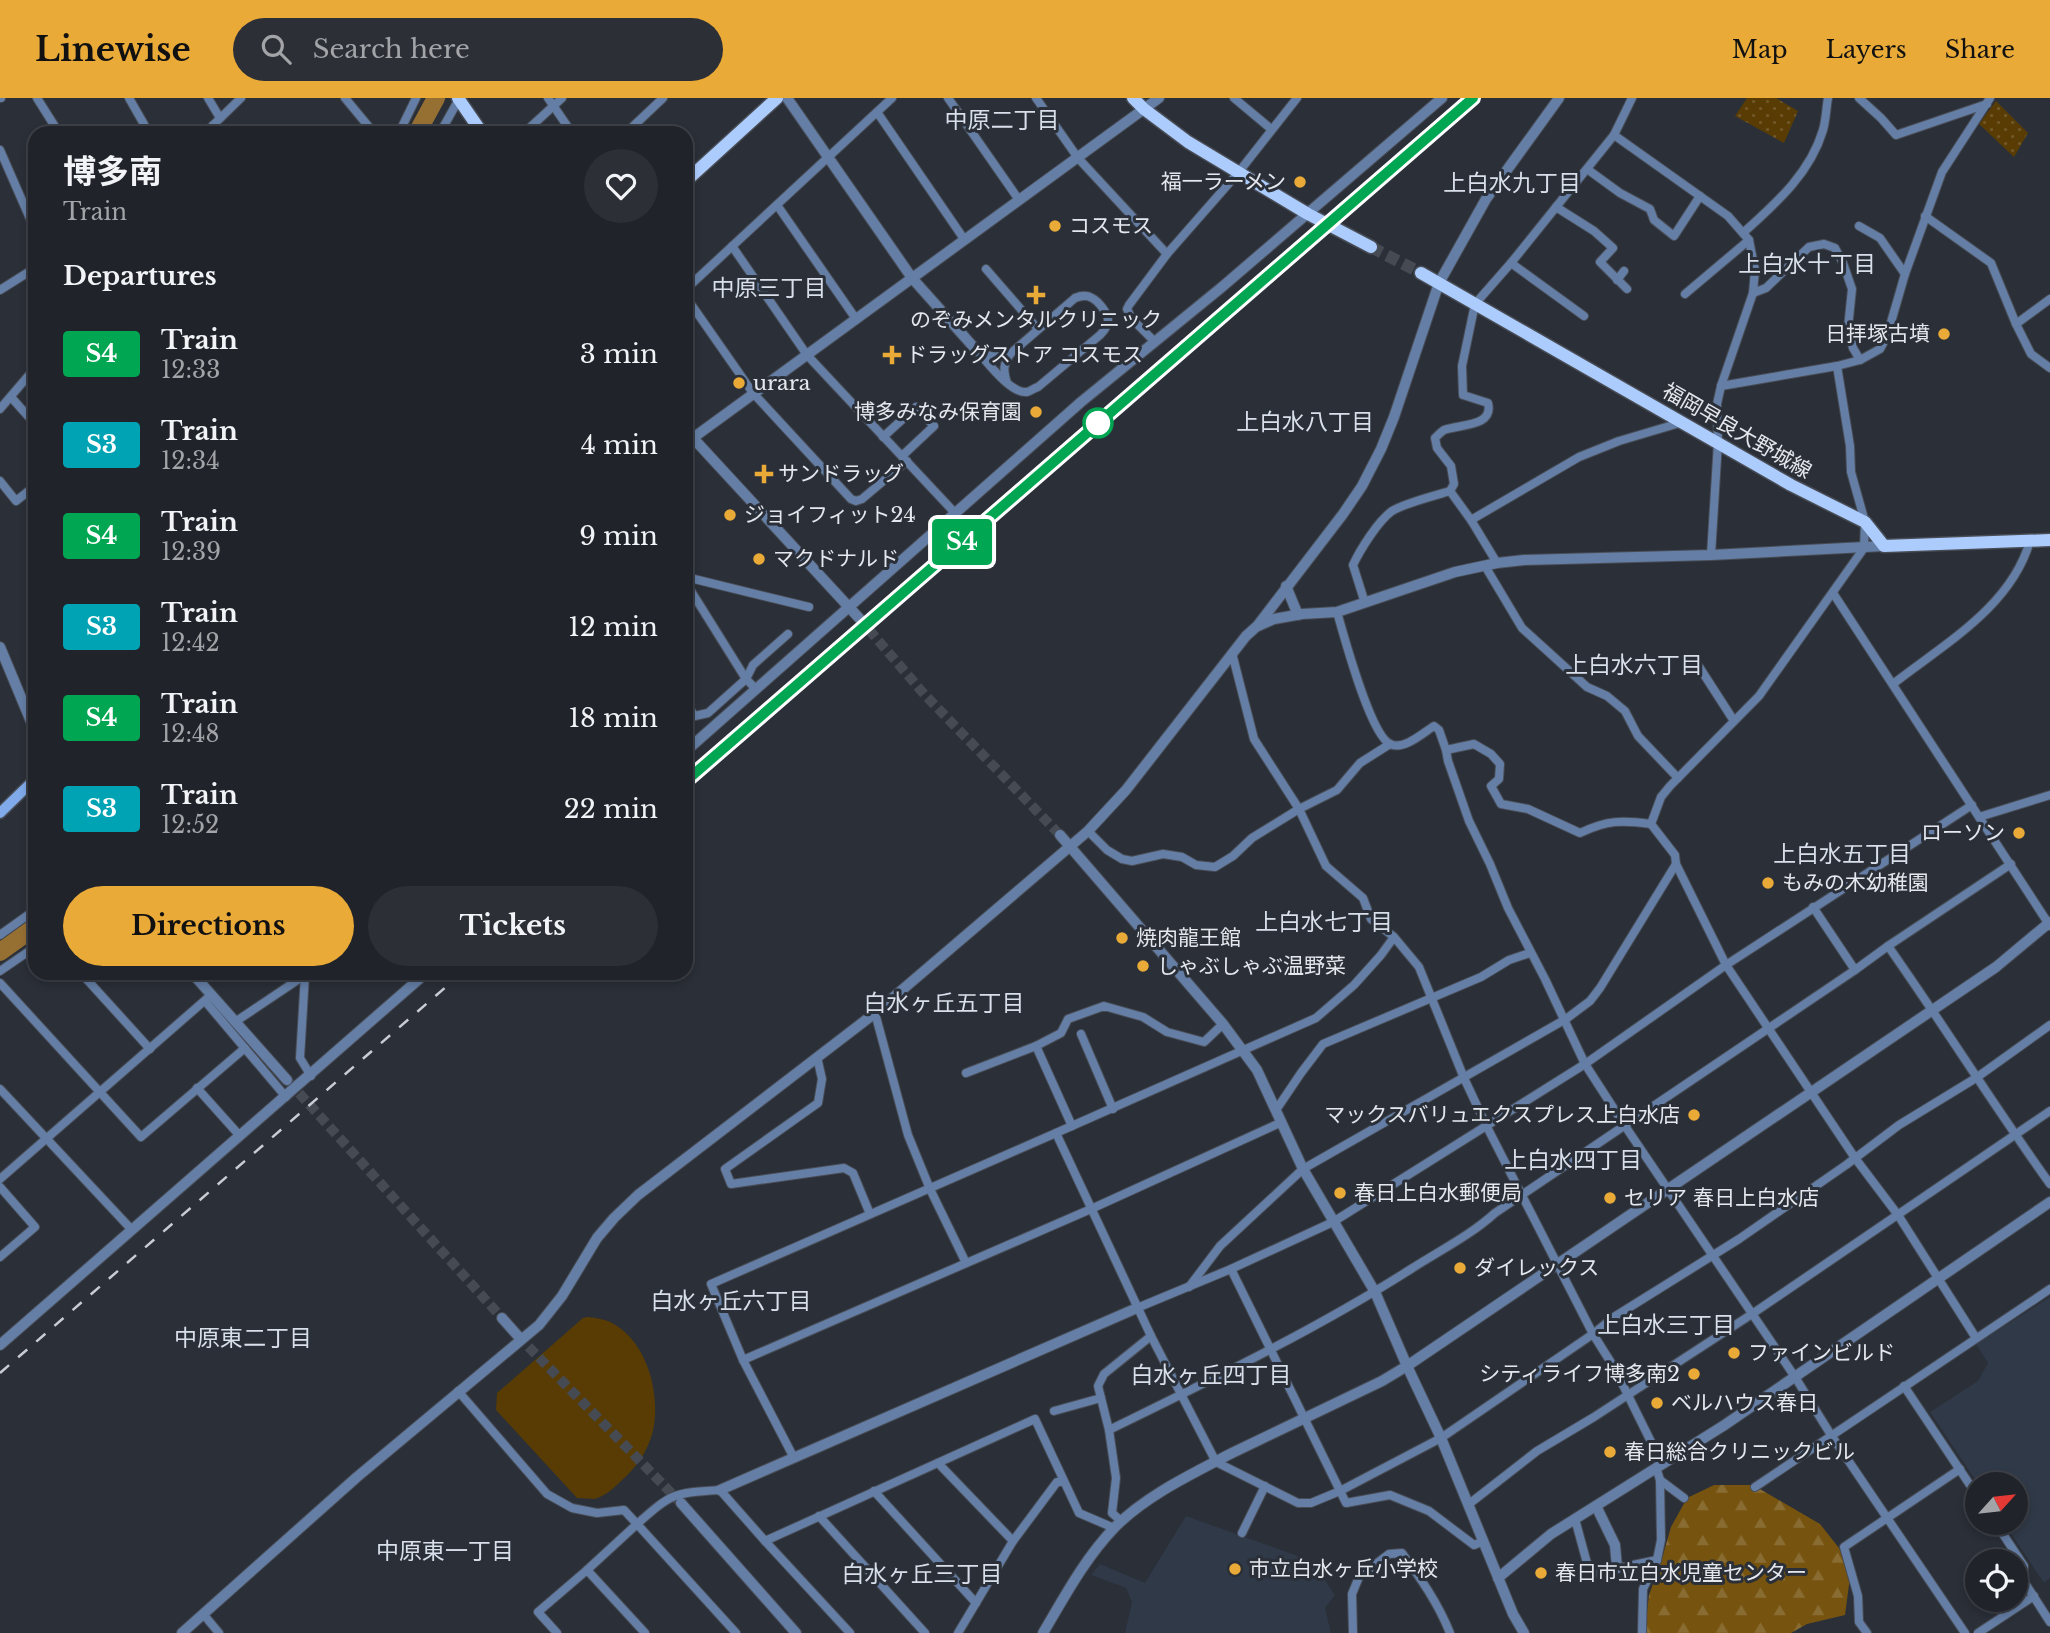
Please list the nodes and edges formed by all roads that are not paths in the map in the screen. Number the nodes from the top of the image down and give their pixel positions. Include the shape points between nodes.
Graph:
1 (37, 98) edge
2 (129, 98) edge
3 (208, 98) edge
4 (241, 98) edge
5 (345, 98) edge
6 (416, 98) edge
7 (458, 98) edge
8 (562, 98) edge
9 (663, 98) edge
10 (777, 98) edge
11 (787, 98) edge
12 (892, 98) edge
13 (948, 98) edge
14 (1036, 98) edge
15 (1133, 98) edge
16 (1159, 98) edge
17 (1234, 98) edge
18 (1297, 98) edge
19 (1442, 98) edge
20 (1559, 98) edge
21 (1632, 98) edge
22 (1828, 98) edge
23 (1859, 98) edge
24 (1988, 101) edge
25 (551, 102) edge
26 (1144, 109) junction
27 (877, 112) junction
28 (217, 121) junction
29 (55, 126) edge
30 (145, 126) edge
31 (212, 126) edge
32 (219, 126) edge
33 (368, 126) edge
34 (402, 126) edge
35 (444, 126) edge
36 (477, 126) edge
37 (530, 126) edge
38 (567, 126) edge
39 (633, 126) edge
40 (1271, 130) junction
41 (1614, 135) junction
42 (0, 150) edge
43 (1078, 158) junction
44 (828, 159) junction
45 (1587, 169) junction
46 (1238, 173) junction
47 (693, 175) edge
48 (1700, 196) junction
49 (1019, 200) junction
50 (777, 205) junction
51 (1556, 207) junction
52 (28, 214) edge
53 (1308, 214) junction
54 (1925, 216) junction
55 (1859, 226) dead end
56 (1743, 233) junction
57 (964, 239) junction
58 (1749, 240) junction
59 (732, 246) junction
60 (1371, 247) tunnel mouth
61 (1167, 254) junction
62 (1511, 262) junction
63 (986, 269) dead end
64 (1624, 271) dead end
65 (28, 272) edge
66 (1421, 273) tunnel mouth
67 (1905, 274) junction
68 (912, 278) junction
69 (1618, 280) junction
70 (693, 282) edge
71 (1439, 283) junction
72 (1627, 289) dead end
73 (0, 290) edge
74 (1685, 293) dead end
75 (1753, 293) junction
76 (2050, 299) edge
77 (1475, 304) junction
78 (693, 307) edge
79 (1584, 316) dead end
80 (856, 319) junction
81 (2016, 324) junction
82 (1038, 330) junction
83 (1154, 341) junction
84 (978, 352) junction
85 (1011, 353) junction
86 (807, 355) junction
87 (2050, 356) edge
88 (1860, 360) junction
89 (2041, 363) junction
90 (1837, 366) junction
91 (2050, 368) edge
92 (28, 376) edge
93 (1007, 383) junction
94 (1721, 386) junction
95 (753, 393) junction
96 (11, 397) junction
97 (0, 409) edge
98 (28, 416) edge
99 (1684, 422) junction
100 (883, 437) junction
101 (693, 439) edge
102 (1718, 442) junction
103 (693, 444) edge
104 (904, 459) junction
105 (0, 481) edge
106 (28, 491) edge
107 (1450, 491) junction
108 (955, 513) junction
109 (1471, 520) junction
110 (1866, 522) junction
111 (2050, 540) edge
112 (2030, 541) junction
113 (1884, 546) junction
114 (1864, 548) junction
115 (1711, 555) junction
116 (1497, 563) junction
117 (1485, 566) junction
118 (693, 579) edge
119 (1286, 586) junction
120 (1833, 593) junction
121 (693, 594) edge
122 (1365, 603) junction
123 (809, 607) dead end
124 (849, 608) junction
125 (1337, 612) junction
126 (1298, 615) junction
127 (859, 618) tunnel mouth
128 (1256, 627) junction
129 (788, 634) dead end
130 (0, 647) edge
131 (1232, 653) junction
132 (1696, 662) dead end
133 (746, 679) junction
134 (1893, 684) junction
135 (755, 688) junction
136 (28, 714) edge
137 (693, 716) edge
138 (1734, 721) junction
139 (1390, 744) junction
140 (693, 745) edge
141 (1446, 750) junction
142 (1678, 778) junction
143 (28, 785) edge
144 (2050, 795) edge
145 (1972, 805) junction
146 (1299, 809) junction
147 (1, 810) edge
148 (1979, 817) junction
149 (1651, 824) junction
150 (1088, 831) junction
151 (1060, 835) tunnel mouth
152 (1070, 847) junction
153 (1676, 864) junction
154 (2011, 864) junction
155 (1813, 907) junction
156 (28, 915) edge
157 (2050, 924) edge
158 (0, 935) edge
159 (1394, 937) junction
160 (1888, 946) junction
161 (28, 952) edge
162 (1530, 953) junction
163 (1726, 965) junction
164 (1855, 970) junction
165 (0, 971) edge
166 (86, 980) edge
167 (196, 980) edge
168 (297, 980) edge
169 (306, 980) edge
170 (418, 980) edge
171 (0, 983) edge
172 (1433, 997) junction
173 (208, 998) junction
174 (1932, 1009) junction
175 (875, 1013) junction
176 (1564, 1020) junction
177 (235, 1021) junction
178 (1223, 1024) junction
179 (2050, 1025) edge
180 (1768, 1029) junction
181 (1081, 1034) dead end
182 (1036, 1046) junction
183 (245, 1048) junction
184 (150, 1049) junction
185 (1243, 1049) junction
186 (817, 1057) junction
187 (1585, 1064) junction
188 (966, 1073) dead end
189 (311, 1076) junction
190 (1464, 1078) junction
191 (1976, 1078) junction
192 (287, 1080) tunnel mouth
193 (197, 1088) junction
194 (0, 1089) edge
195 (1812, 1092) junction
196 (100, 1093) junction
197 (286, 1097) junction
198 (1113, 1109) junction
199 (1276, 1110) junction
200 (2050, 1111) edge
201 (1282, 1122) junction
202 (1072, 1126) junction
203 (1625, 1126) junction
204 (1487, 1127) junction
205 (1056, 1133) junction
206 (2015, 1135) junction
207 (240, 1136) junction
208 (45, 1139) junction
209 (1855, 1158) junction
210 (1303, 1169) junction
211 (0, 1179) edge
212 (2050, 1184) edge
213 (0, 1187) edge
214 (930, 1189) junction
215 (1669, 1189) junction
216 (1522, 1196) junction
217 (2050, 1202) edge
218 (1091, 1209) junction
219 (870, 1214) junction
220 (1898, 1215) junction
221 (1333, 1222) junction
222 (132, 1230) junction
223 (1712, 1256) junction
224 (0, 1257) edge
225 (967, 1263) junction
226 (1557, 1265) junction
227 (1231, 1269) junction
228 (1938, 1279) junction
229 (1189, 1287) junction
230 (2050, 1289) edge
231 (1375, 1292) junction
232 (1137, 1308) junction
233 (1752, 1314) junction
234 (502, 1318) tunnel mouth
235 (1593, 1334) junction
236 (518, 1336) tunnel mouth
237 (1151, 1336) junction
238 (1976, 1338) junction
239 (0, 1345) edge
240 (1270, 1349) junction
241 (743, 1360) junction
242 (1407, 1366) junction
243 (1795, 1377) junction
244 (1905, 1386) junction
245 (458, 1391) junction
246 (1181, 1395) junction
247 (1627, 1396) junction
248 (1101, 1398) junction
249 (1054, 1411) dead end
250 (1305, 1417) junction
251 (1109, 1430) junction
252 (1831, 1435) junction
253 (1441, 1438) junction
254 (794, 1458) junction
255 (1216, 1462) junction
256 (938, 1463) junction
257 (1659, 1466) junction
258 (1959, 1469) junction
259 (1965, 1478) edge
260 (1660, 1480) junction
261 (1063, 1482) junction
262 (1265, 1486) junction
263 (1755, 1487) dead end
264 (719, 1490) junction
265 (1340, 1491) junction
266 (874, 1492) junction
267 (1684, 1498) dead end
268 (681, 1503) tunnel mouth
269 (1469, 1504) junction
270 (1596, 1506) junction
271 (819, 1516) junction
272 (1887, 1517) junction
273 (1575, 1519) junction
274 (637, 1524) junction
275 (1118, 1525) junction
276 (1242, 1533) dead end
277 (2004, 1535) edge
278 (765, 1541) junction
279 (1013, 1541) junction
280 (1484, 1541) junction
281 (1657, 1560) junction
282 (1617, 1568) junction
283 (587, 1570) junction
284 (1498, 1577) junction
285 (2034, 1596) junction
286 (976, 1603) junction
287 (204, 1615) junction
288 (2050, 1622) edge
289 (182, 1633) edge
290 (219, 1633) edge
291 (558, 1633) edge
292 (645, 1633) edge
293 (736, 1633) edge
294 (796, 1633) edge
295 (850, 1633) edge
296 (925, 1633) edge
297 (958, 1633) edge
298 (1043, 1633) edge
299 (1353, 1633) edge
300 (1450, 1633) edge
301 (1524, 1633) edge
302 (1642, 1633) edge
303 (1867, 1633) edge
304 (1965, 1633) edge
305 (1978, 1633) edge

1 - 29 street
2 - 30 street
3 - 28 street
4 - 28 street
5 - 33 street
6 - 34 street
7 - 35 street
7 - 36 main road
8 - 25 street
9 - 39 street
10 - 47 main road
11 - 44 street
12 - 27 street
13 - 49 street
14 - 43 street
15 - 26 main road
16 - 26 street
17 - 40 street
18 - 40 street
19 - 53 street
20 - 71 street via 1486,199
21 - 41 street
22 - 56 street via 1823,131 1807,166 1778,202
23 - 24 street via 1896,135
24 - 54 street via 1942,172
25 - 37 street
25 - 38 street
26 - 43 street
26 - 46 main road
27 - 44 street
27 - 57 street
28 - 31 street
28 - 32 street
40 - 46 street
41 - 45 street
41 - 48 street
42 - 52 street
43 - 49 street
43 - 61 street
44 - 50 street
44 - 68 street
45 - 48 street via 1650,209 1654,220 1674,236
45 - 51 street
46 - 53 main road
46 - 61 street
48 - 56 street
49 - 57 street
50 - 59 street
50 - 80 street
51 - 62 street
51 - 69 street via 1613,248 1600,262
53 - 60 main road
53 - 83 street
54 - 67 street
54 - 81 street via 1991,263
55 - 67 street via 1880,238
56 - 58 street
57 - 68 street
58 - 74 street
58 - 75 street via 1755,270
59 - 70 street
59 - 86 street
61 - 83 street via 1127,309
62 - 77 street
62 - 79 street
63 - 82 street
64 - 69 street
65 - 73 street
66 - 71 main road, 福岡早良大野城線
67 - 88 street via 1887,336 1880,349
68 - 80 street
68 - 84 street
69 - 72 street
71 - 77 main road, 福岡早良大野城線
71 - 119 street via 1381,449 1343,514
75 - 88 street via 1766,288 1809,247 1824,244 1835,248 1852,289 1848,328
75 - 94 street
76 - 81 street
77 - 99 main road, 福岡早良大野城線
77 - 107 street via 1462,366 1463,395 1489,403 1490,411 1476,423 1442,431 1435,438 1451,466 1454,484
78 - 95 street
80 - 86 street
81 - 89 street via 2031,354
82 - 85 street
82 - 93 street via 1083,295 1092,298 1108,318 1100,335 1038,387 1016,391
83 - 108 street
84 - 85 street via 1001,357
84 - 93 street
85 - 93 street via 1004,363
86 - 95 street
86 - 100 street
87 - 89 street
88 - 90 street
89 - 91 street
90 - 94 street
90 - 110 street via 1852,472
92 - 96 street
94 - 102 street
95 - 101 street
95 - 104 street via 851,499 862,499
96 - 97 street
96 - 98 street
99 - 102 main road, 福岡早良大野城線
99 - 109 street via 1579,457
100 - 104 street
100 - 104 street via 916,407 934,426
102 - 110 main road, 福岡早良大野城線
102 - 115 street
103 - 124 street
104 - 108 street
105 - 106 street via 16,500
107 - 109 street
107 - 122 street via 1392,512 1375,531 1353,565
108 - 124 street
109 - 116 street
110 - 113 main road, 福岡早良大野城線
110 - 114 street
111 - 112 main road
112 - 113 main road
112 - 134 street via 2017,571 1986,611
113 - 114 street
114 - 115 street
114 - 120 street
115 - 116 street
116 - 117 street
117 - 122 street
117 - 142 street via 1522,628 1587,687 1625,711 1638,736
118 - 123 street
119 - 126 street
119 - 128 street
120 - 134 street
120 - 138 street via 1759,696
121 - 133 street
122 - 125 street
124 - 127 street
124 - 135 street
125 - 126 street
125 - 139 street via 1359,686 1381,736
126 - 128 street
128 - 131 street
129 - 133 street via 753,665
130 - 136 street
131 - 146 street via 1254,739
131 - 150 street via 1126,790
132 - 138 street
133 - 135 street
133 - 137 street via 708,713
134 - 145 street
135 - 140 street
138 - 142 street
139 - 141 street via 1400,746 1434,726
139 - 146 street via 1360,763 1337,790
141 - 149 street via 1474,744 1492,754 1500,764 1499,779 1491,786 1501,804 1528,809 1580,832 1601,823
141 - 162 street via 1469,821
142 - 149 street via 1661,797
143 - 147 main road
144 - 148 street
145 - 148 street
145 - 155 street
146 - 150 street via 1215,867 1163,854 1122,859
146 - 159 street via 1326,866 1363,898 1371,919
148 - 154 street
149 - 153 street via 1675,855
150 - 152 street
151 - 152 street
152 - 175 street
152 - 178 street
153 - 163 street
153 - 176 street via 1600,988
154 - 157 street
154 - 160 street
155 - 163 street
155 - 164 street
156 - 158 street
157 - 174 street
159 - 172 street via 1419,967
159 - 185 street via 1354,985 1316,1018
160 - 164 street
160 - 174 street
161 - 165 street
162 - 172 street
162 - 176 street
163 - 180 street
163 - 187 street
164 - 180 street
166 - 184 street
167 - 173 street
168 - 177 street
169 - 189 street via 300,1058
170 - 189 street
171 - 196 street
172 - 190 street
172 - 199 street via 1322,1044
173 - 177 street
173 - 183 street
173 - 184 street
174 - 191 street
174 - 195 street
175 - 186 street
175 - 214 street via 894,1091
176 - 187 street
176 - 190 street
177 - 192 street
178 - 182 street via 1204,1042 1104,1006 1068,1019 1061,1033
178 - 185 street
179 - 191 street
180 - 195 street
180 - 203 street
181 - 198 street
182 - 188 street
182 - 202 street
183 - 193 street
183 - 197 street
184 - 196 street
185 - 198 street
185 - 199 street
186 - 219 street via 822,1079 818,1103 724,1169 731,1184 844,1168 853,1172
186 - 245 street via 638,1195 597,1238 539,1325
187 - 203 street
187 - 204 street
189 - 197 street
190 - 204 street
190 - 210 street
191 - 206 street
191 - 209 street
193 - 196 street via 141,1137
193 - 207 street
194 - 208 street
195 - 209 street
195 - 215 street
196 - 208 street
197 - 207 street
198 - 202 street
199 - 201 street
200 - 206 street
201 - 210 street
201 - 218 street
202 - 205 street
203 - 215 street
203 - 216 street
204 - 216 street
204 - 221 street
205 - 214 street
205 - 218 street
206 - 212 street
206 - 220 street
207 - 222 street
208 - 211 street
208 - 222 street
209 - 220 street
209 - 223 street
210 - 221 street
210 - 229 street via 1220,1246
213 - 224 street via 35,1227
214 - 219 street
214 - 225 street
215 - 223 street
215 - 226 street
216 - 226 street
216 - 231 street
217 - 228 street
218 - 225 street
218 - 232 street
219 - 241 street via 711,1284
220 - 228 street
220 - 233 street
221 - 227 street
221 - 231 street
222 - 239 street
223 - 233 street
223 - 235 street
225 - 241 street
226 - 235 street
226 - 242 street
227 - 229 street
227 - 240 street
228 - 238 street
228 - 243 street
229 - 232 street
230 - 238 street
231 - 240 street
231 - 242 street
232 - 237 street
232 - 254 street
233 - 243 street
233 - 247 street
234 - 236 street
235 - 247 street
235 - 253 street
237 - 246 street
237 - 248 street via 1104,1374 1098,1386
238 - 244 street
240 - 246 street
240 - 250 street
241 - 254 street
242 - 250 street
242 - 253 street
243 - 252 street
243 - 257 street
244 - 252 street
244 - 258 street
245 - 274 street via 547,1494 572,1508 597,1513 624,1510
245 - 287 street
246 - 251 street
246 - 255 street
247 - 257 street
247 - 269 street via 1537,1451
248 - 249 street
248 - 251 street
250 - 255 street
250 - 265 street
251 - 275 street via 1116,1478 1112,1513
252 - 263 street
252 - 272 street
253 - 265 street
253 - 269 street
254 - 264 street
255 - 262 street
255 - 275 street via 1160,1493
256 - 261 street via 1035,1419
256 - 266 street
256 - 279 street
257 - 260 street
257 - 270 street
258 - 259 street
258 - 272 street
260 - 267 street
260 - 281 street
261 - 275 street via 1079,1513
261 - 279 street via 1057,1482
262 - 265 street via 1298,1503 1311,1503
262 - 276 street
264 - 274 street via 681,1492 664,1499
264 - 278 street
265 - 280 street via 1346,1503 1390,1495 1429,1511 1474,1545
266 - 271 street
266 - 286 street
268 - 294 street
269 - 280 street
270 - 273 street
270 - 282 street via 1615,1545
271 - 278 street
271 - 296 street
272 - 303 street via 1844,1546 1858,1596 1859,1622
272 - 304 street
273 - 282 street via 1590,1574
273 - 284 street
274 - 283 street
274 - 293 street
275 - 298 street via 1083,1566
277 - 285 street via 2024,1566 2023,1580
278 - 295 street
279 - 286 street
280 - 284 street
281 - 282 street
281 - 302 street via 1643,1589
283 - 291 street via 538,1612
283 - 292 street
284 - 301 street
285 - 288 street
285 - 305 street
286 - 297 street
287 - 289 street
287 - 290 street
299 - 300 street via 1352,1594 1359,1577 1389,1554 1402,1553 1426,1585

